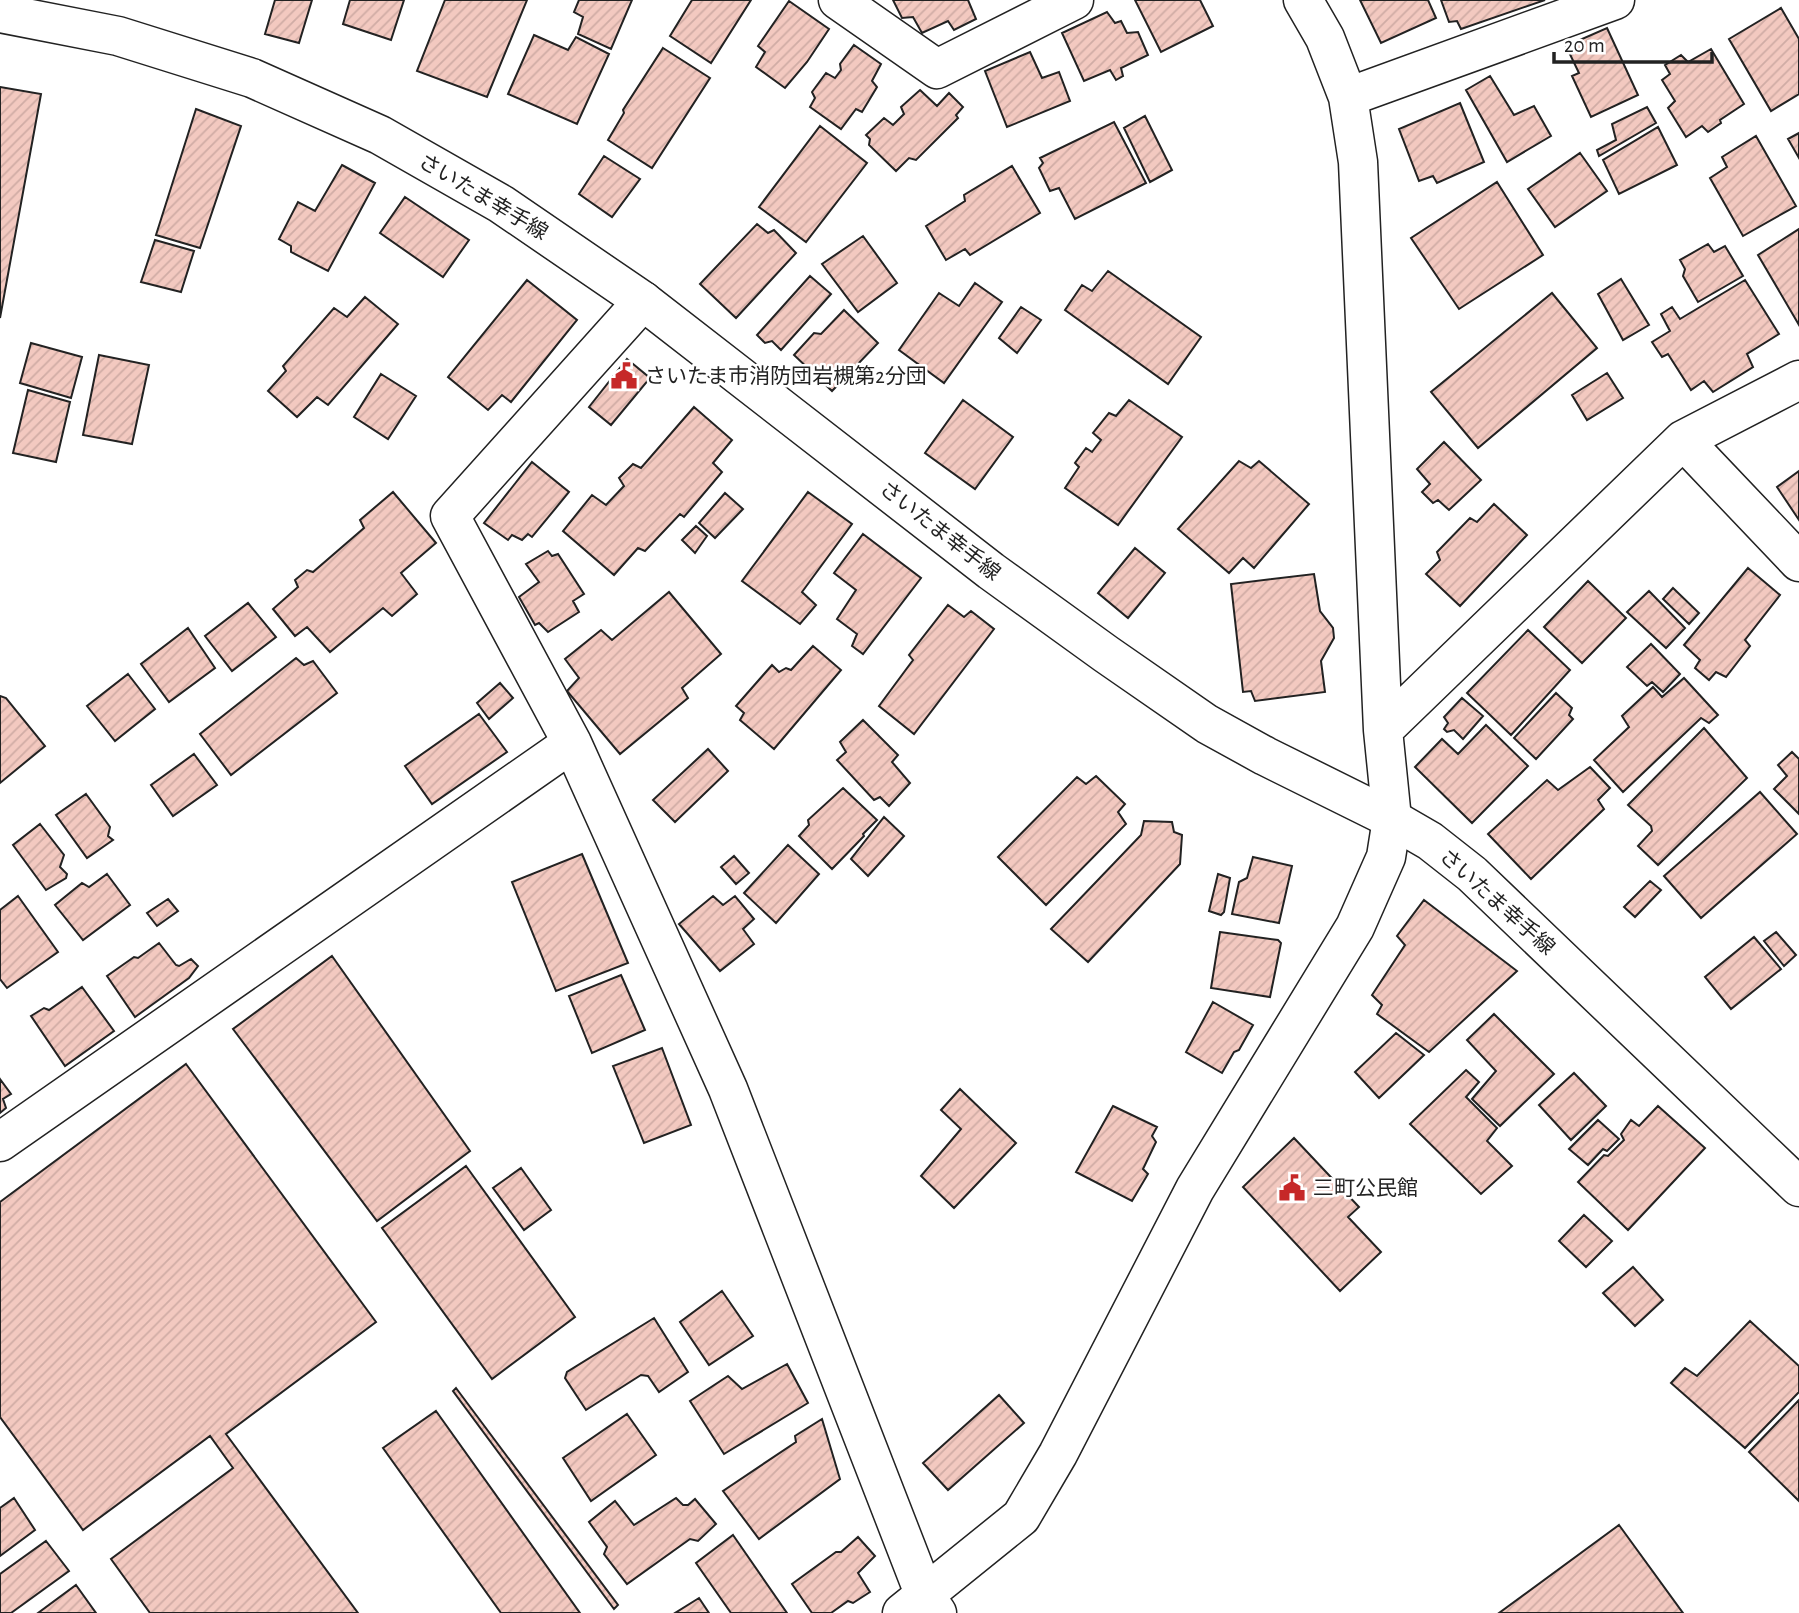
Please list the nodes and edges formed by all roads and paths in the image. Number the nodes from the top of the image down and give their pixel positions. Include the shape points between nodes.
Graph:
1 (838, 0) edge
2 (1074, 0) edge
3 (1303, 0) edge
4 (1615, 0) edge
5 (0, 13) edge
6 (1348, 97) junction
7 (643, 301) junction
8 (1799, 380) edge
9 (1683, 440) junction
10 (1799, 562) edge
11 (1383, 730) junction
12 (572, 743) junction
13 (1392, 818) junction
14 (0, 1142) edge
15 (1799, 1187) edge
16 (922, 1607) edge

1 - 2 street via 937,69
3 - 6 street via 1325,38
4 - 6 street
5 - 7 street, さいたま幸手線 via 118,36 252,78 380,135 489,197
6 - 11 street via 1358,162
7 - 12 street via 450,516
7 - 13 street, さいたま幸手線 via 991,571 1207,724
8 - 9 street
9 - 10 street
9 - 11 street
11 - 13 street
12 - 14 street
12 - 16 street via 728,1089
13 - 15 street, さいたま幸手線 via 1472,874
13 - 16 street via 1386,857 1355,927 1195,1189 1021,1517

